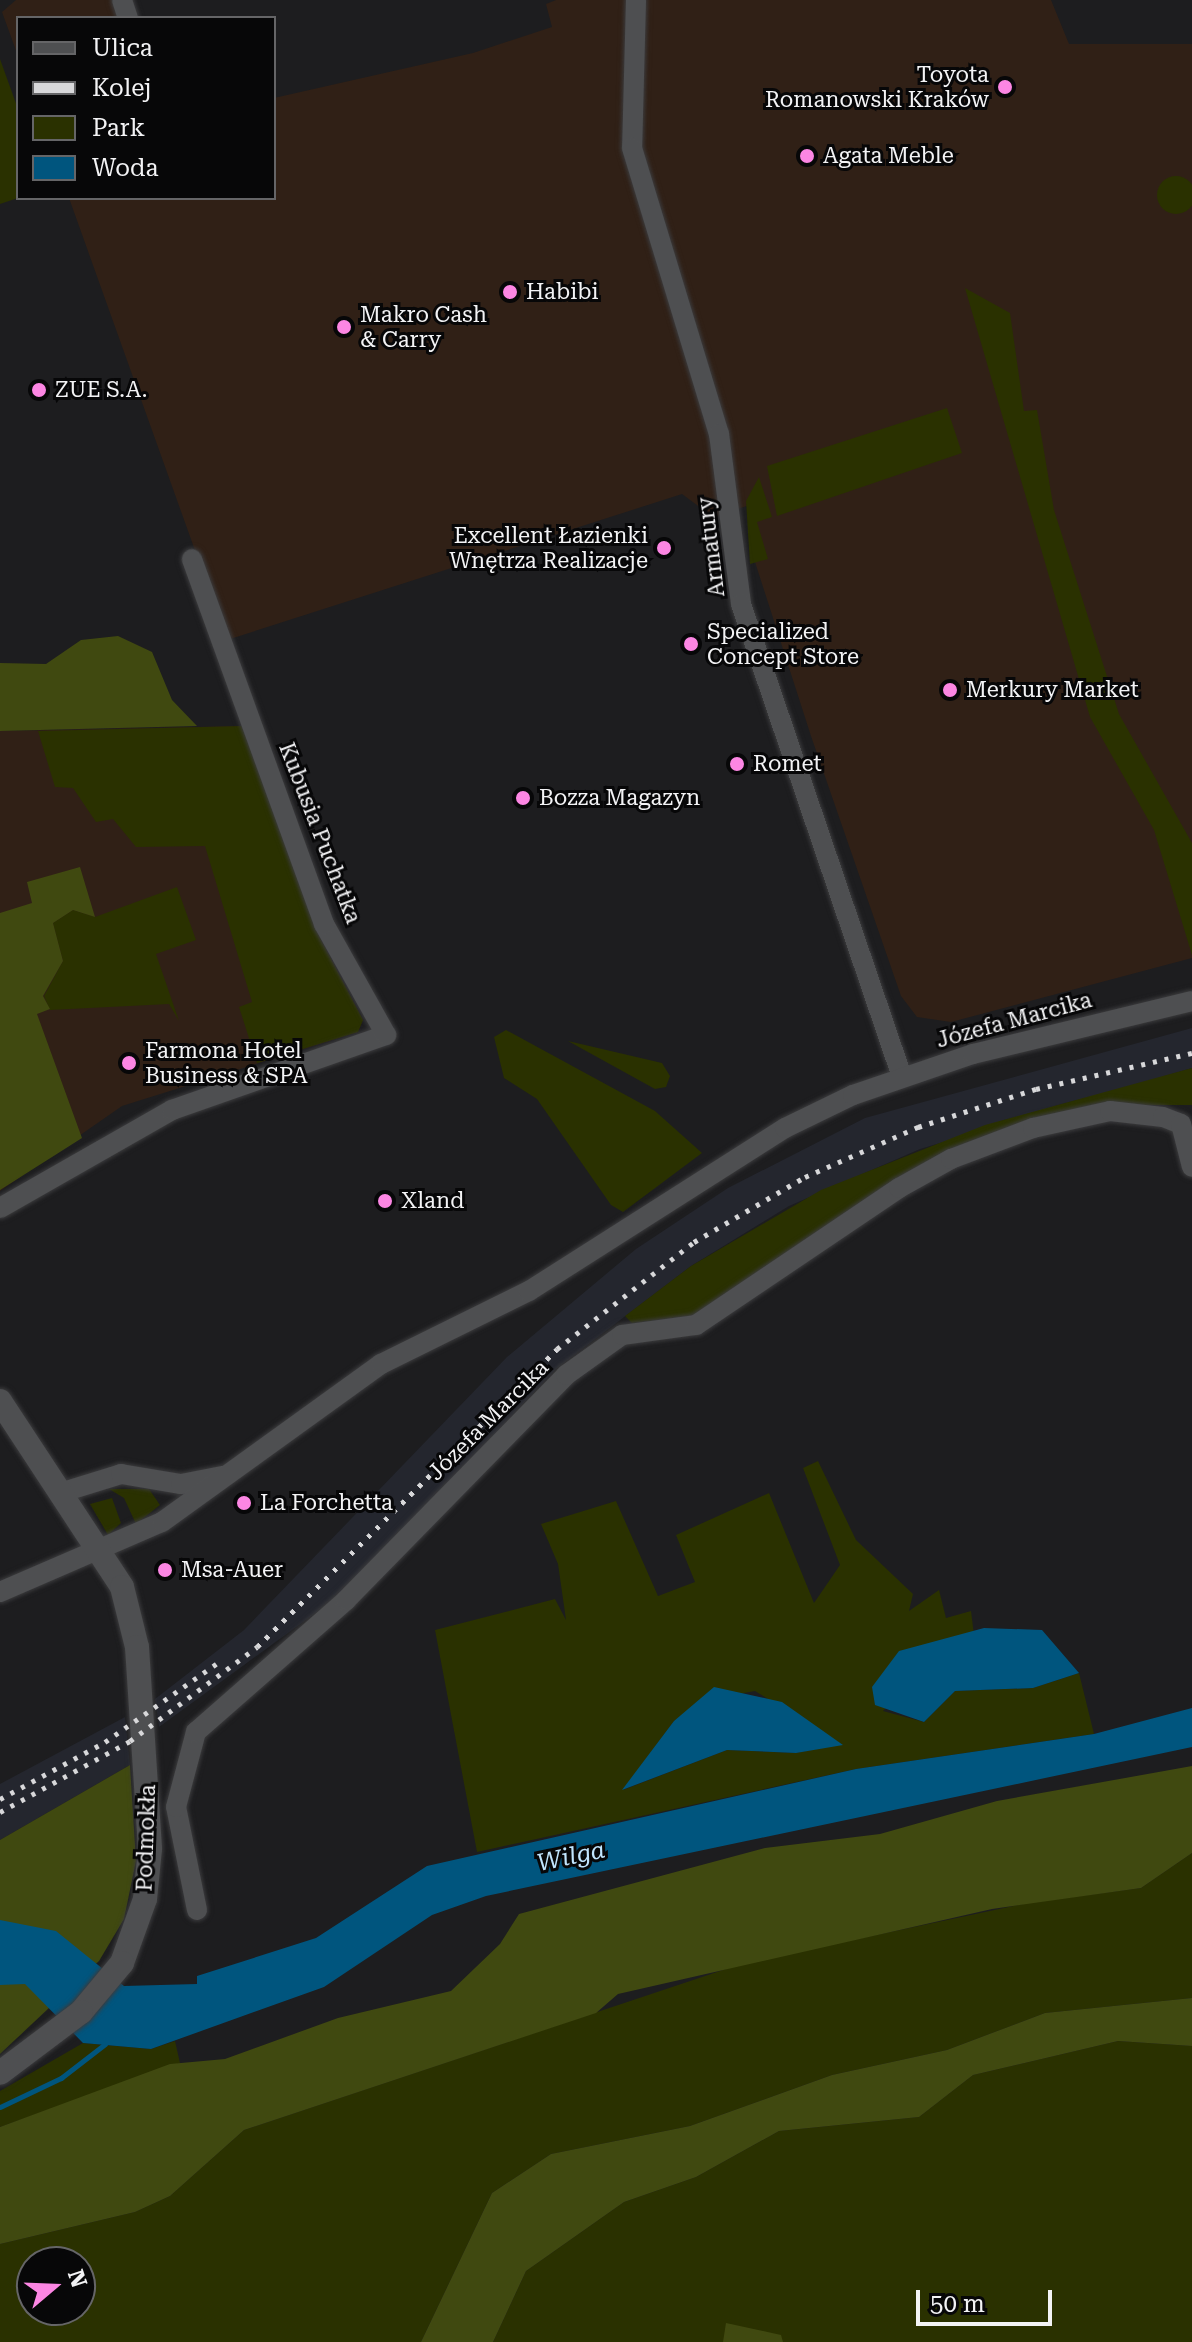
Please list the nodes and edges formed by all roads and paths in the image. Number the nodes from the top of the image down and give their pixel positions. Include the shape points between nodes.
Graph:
1 (636, 0) edge
2 (192, 559) dead end
3 (1192, 1001) edge
4 (902, 1076) junction
5 (1192, 1167) edge
6 (0, 1208) edge
7 (0, 1401) edge
8 (238, 1471) junction
9 (164, 1482) junction
10 (63, 1492) junction
11 (167, 1519) junction
12 (103, 1551) junction
13 (0, 1592) edge
14 (176, 1807) junction
15 (149, 1808) junction
16 (197, 1910) dead end
17 (0, 2073) edge

1 - 4 street, Armatury via 632,148 719,434 745,620
2 - 6 street, Kubusia Puchatka via 324,924 386,1035 172,1110
3 - 4 street, Józefa Marcika
4 - 8 street, Józefa Marcika via 785,1128 529,1291 381,1364
5 - 14 street, Józefa Marcika via 1181,1124 1096,1113 951,1159 696,1325 668,1334 632,1332 606,1345 511,1425 346,1600 203,1724 187,1751
7 - 10 street, Podmokła
8 - 9 street, Józefa Marcika via 200,1482
8 - 11 street, Józefa Marcika
9 - 10 street, Józefa Marcika via 121,1474
9 - 11 street
10 - 12 street, Podmokła
11 - 12 street, Józefa Marcika
12 - 13 street, Józefa Marcika
12 - 15 street, Podmokła via 122,1587 137,1647
14 - 15 street
14 - 16 street
15 - 17 street, Podmokła via 145,1899 122,1963 52,2037

